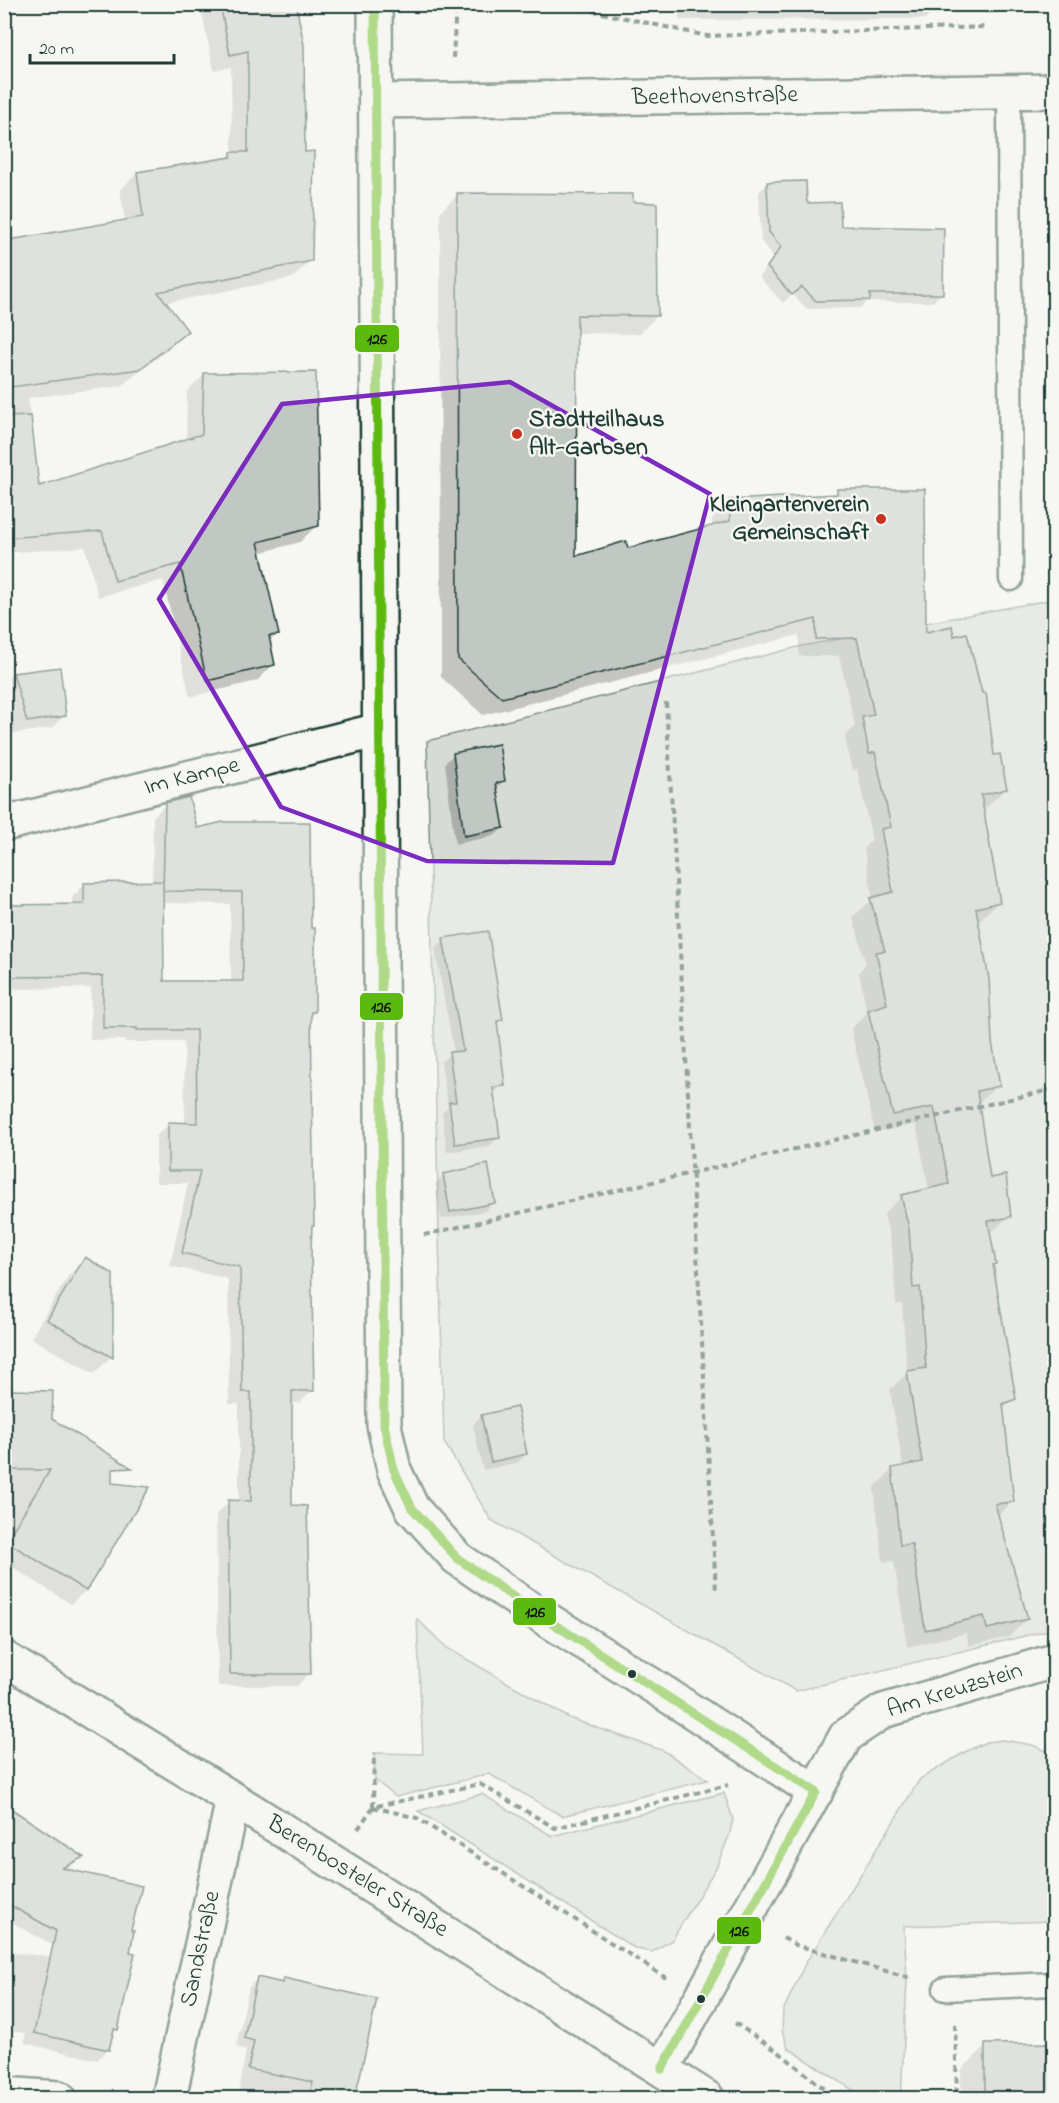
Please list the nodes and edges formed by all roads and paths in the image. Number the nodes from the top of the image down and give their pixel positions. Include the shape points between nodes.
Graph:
1 (375, 4) edge
2 (456, 4) edge
3 (561, 4) edge
4 (987, 27) dead end
5 (1054, 91) edge
6 (1009, 92) junction
7 (450, 98) junction
8 (376, 101) junction
9 (1011, 579) dead end
10 (666, 702) dead end
11 (379, 730) junction
12 (4, 824) edge
13 (1054, 1089) edge
14 (693, 1173) junction
15 (383, 1245) junction
16 (716, 1591) dead end
17 (4, 1658) edge
18 (1054, 1661) edge
19 (374, 1753) dead end
20 (732, 1784) dead end
21 (816, 1792) junction
22 (233, 1799) junction
23 (373, 1807) junction
24 (746, 1919) junction
25 (1054, 1984) edge
26 (950, 1989) junction
27 (701, 2000) junction
28 (662, 2069) junction
29 (4, 2094) edge
30 (58, 2098) edge
31 (169, 2098) edge
32 (707, 2098) edge
33 (837, 2098) edge
34 (957, 2098) edge

1 - 8 street
2 - 7 path
3 - 4 path via 707,36
5 - 6 street, Beethovenstraße
6 - 7 street, Beethovenstraße
6 - 9 lane
7 - 8 street, Beethovenstraße
8 - 11 street
10 - 14 path
11 - 12 street, Im Kampe
11 - 15 street
13 - 14 path
14 - 15 path
14 - 16 path
15 - 21 street via 384,1425 394,1470 411,1508 458,1558 532,1610
17 - 22 street, Berenbosteler Straße
18 - 21 street, Am Kreuzstein via 883,1711 846,1736
19 - 23 path
20 - 23 path via 555,1828 480,1784
21 - 24 street, Am Kreuzstein
22 - 28 street, Berenbosteler Straße
22 - 31 street, Sandstraße
23 - 27 path via 417,1818
24 - 26 path via 796,1945
24 - 27 street, Am Kreuzstein
25 - 26 lane
26 - 34 path
27 - 28 street, Am Kreuzstein
27 - 33 path via 780,2053
28 - 32 street, Berenbosteler Straße
29 - 30 street

